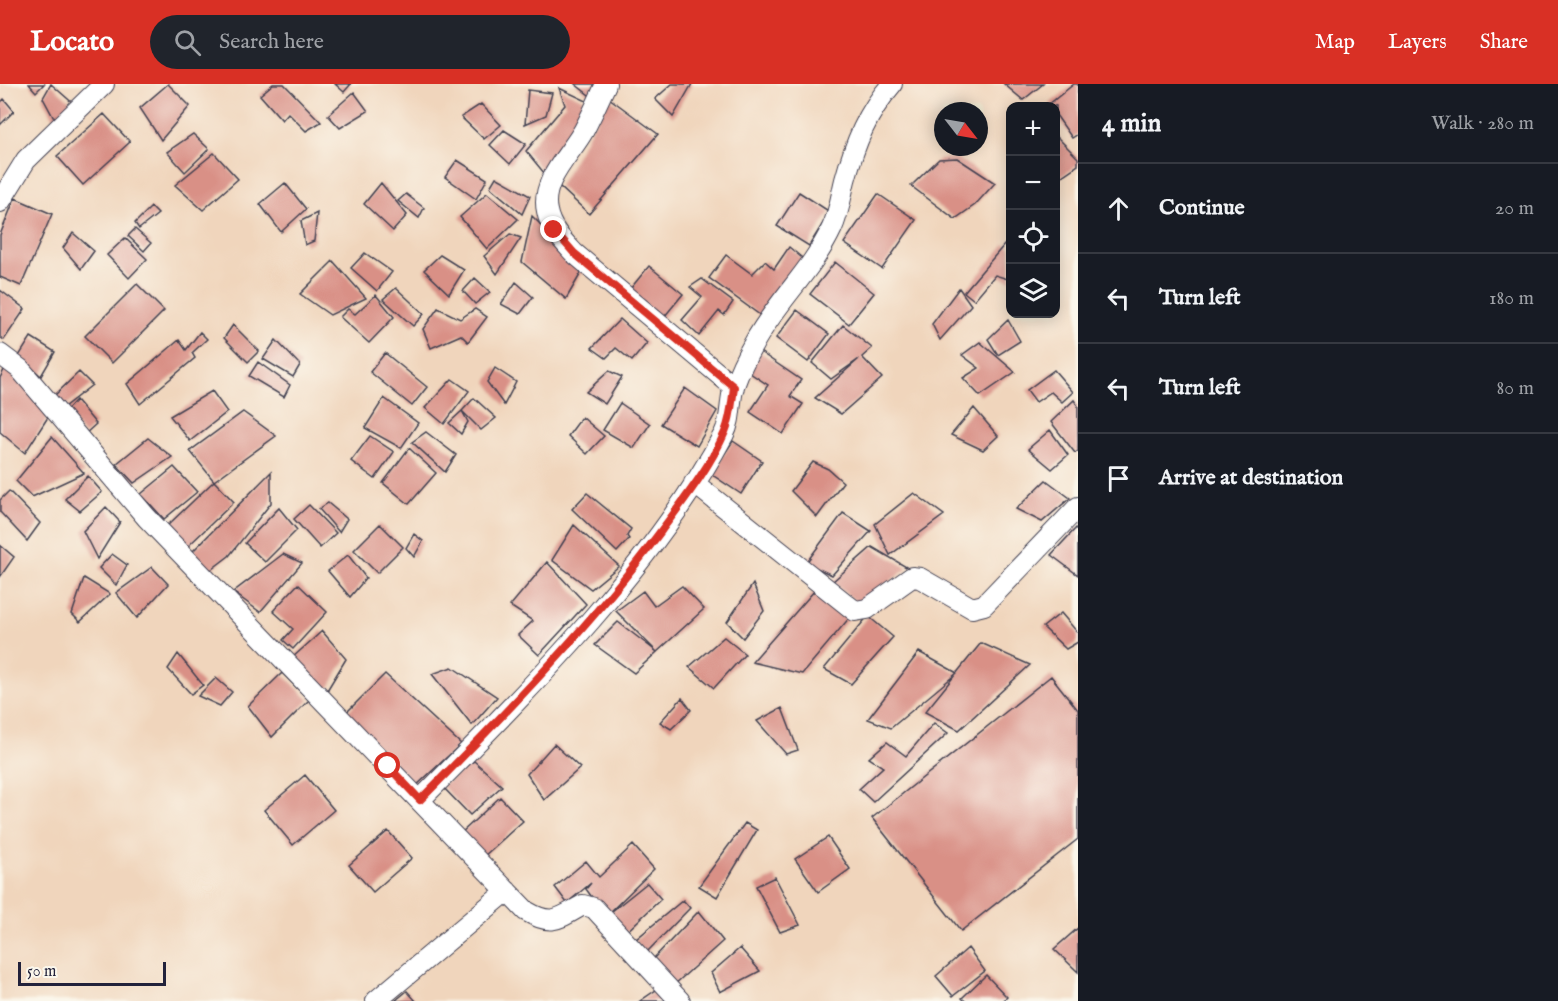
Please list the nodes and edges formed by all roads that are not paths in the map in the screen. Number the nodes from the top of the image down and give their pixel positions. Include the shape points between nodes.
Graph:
1 (104, 84) edge
2 (606, 84) edge
3 (892, 84) edge
4 (0, 202) edge
5 (0, 354) edge
6 (734, 387) junction
7 (694, 483) junction
8 (1078, 507) edge
9 (420, 800) junction
10 (507, 891) junction
11 (376, 1001) edge
12 (680, 1001) edge

1 - 4 street via 26,160
2 - 6 street via 583,131 552,178 546,210 554,230 574,253
3 - 6 street via 866,119 851,156 831,229 805,275 758,335
5 - 9 street via 20,369 147,519
6 - 7 street via 725,432
7 - 8 street via 855,611 867,609 912,577 972,608 984,604
7 - 9 street via 612,593 499,720
9 - 10 street
10 - 11 street
10 - 12 street via 538,919 560,919 583,905 594,908

